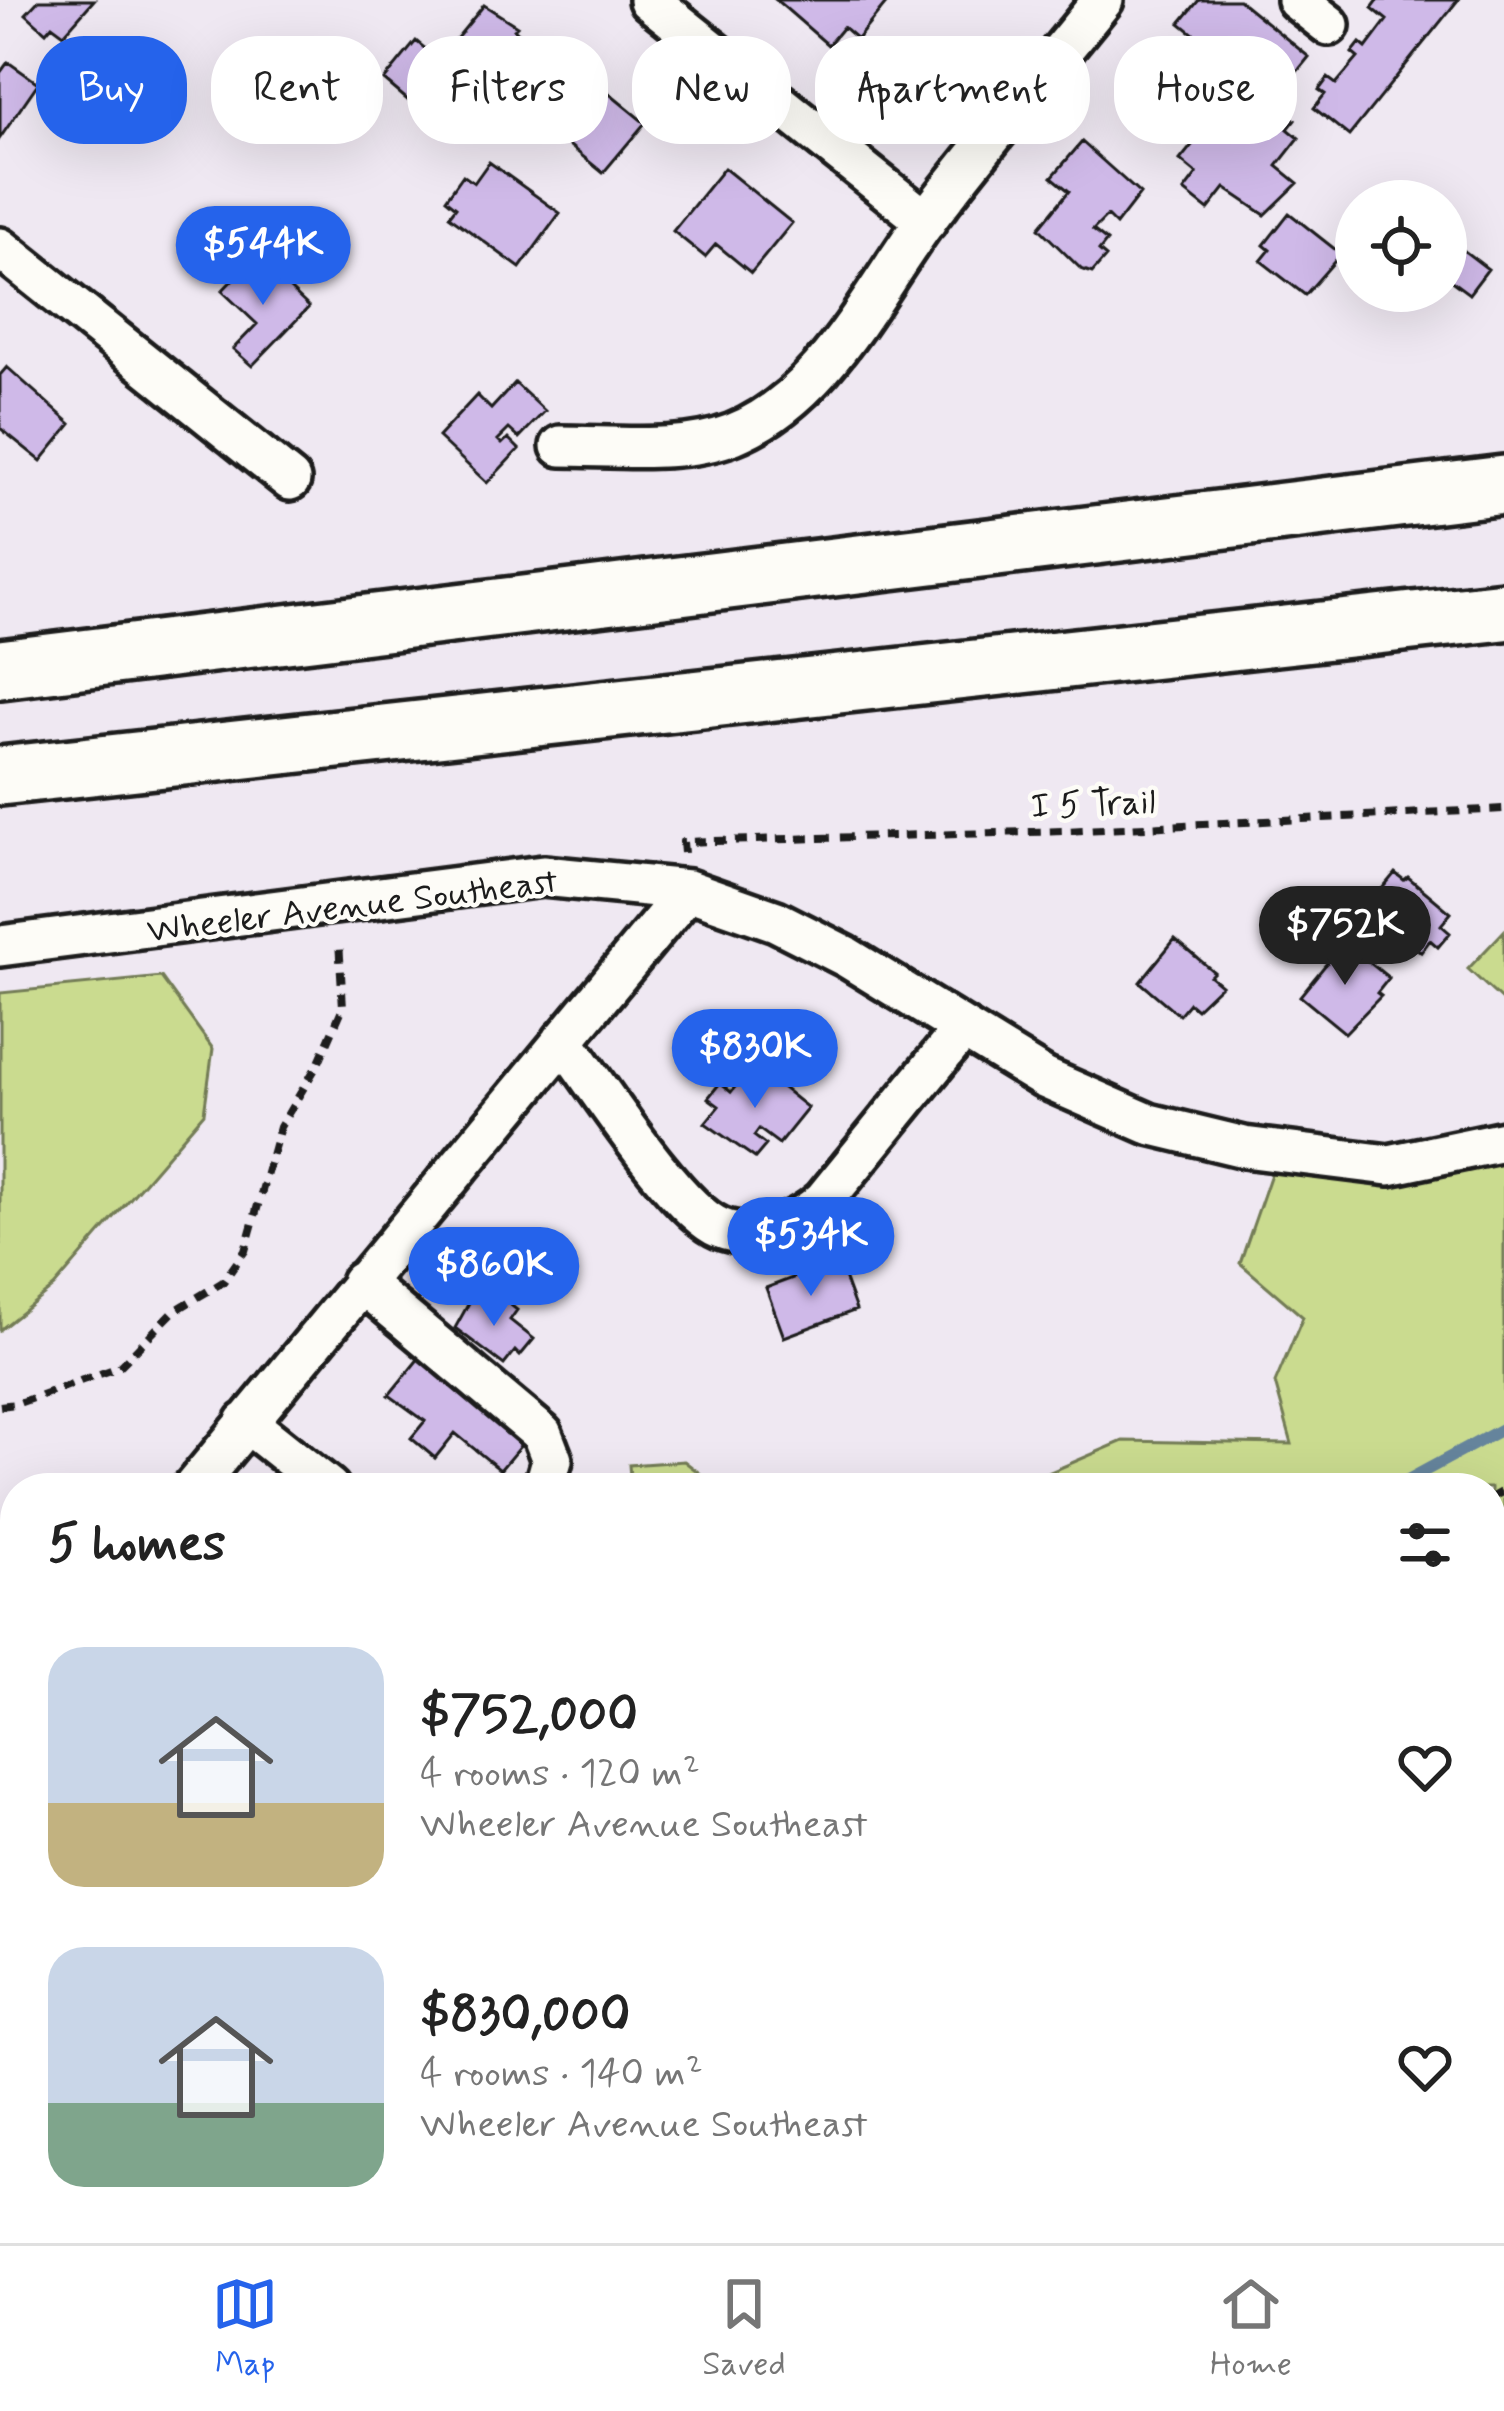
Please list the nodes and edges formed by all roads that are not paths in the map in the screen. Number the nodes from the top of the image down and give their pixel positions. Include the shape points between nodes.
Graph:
1 (649, 0) edge
2 (1103, 0) edge
3 (1297, 0) edge
4 (1329, 25) dead end
5 (926, 220) junction
6 (0, 248) edge
7 (561, 446) dead end
8 (290, 480) dead end
9 (1504, 485) edge
10 (1504, 611) edge
11 (0, 669) edge
12 (0, 776) edge
13 (688, 890) junction
14 (0, 946) edge
15 (963, 1029) junction
16 (563, 1040) junction
17 (1504, 1141) edge
18 (362, 1282) junction
19 (246, 1422) junction
20 (205, 1473) edge
21 (310, 1473) edge
22 (548, 1473) edge

1 - 5 street
2 - 5 street
3 - 4 street
5 - 7 street via 834,353 759,421 686,443
6 - 8 street
9 - 11 highway
10 - 12 highway
13 - 14 street, Wheeler Avenue Southeast via 543,876
13 - 15 street, Wheeler Avenue Southeast via 776,921
13 - 16 street
15 - 16 street via 824,1200 770,1231 721,1228 693,1206
15 - 17 street, Wheeler Avenue Southeast via 1103,1106 1244,1147 1389,1165
16 - 18 street
18 - 19 street
18 - 22 street via 542,1434
19 - 20 street
19 - 21 street

